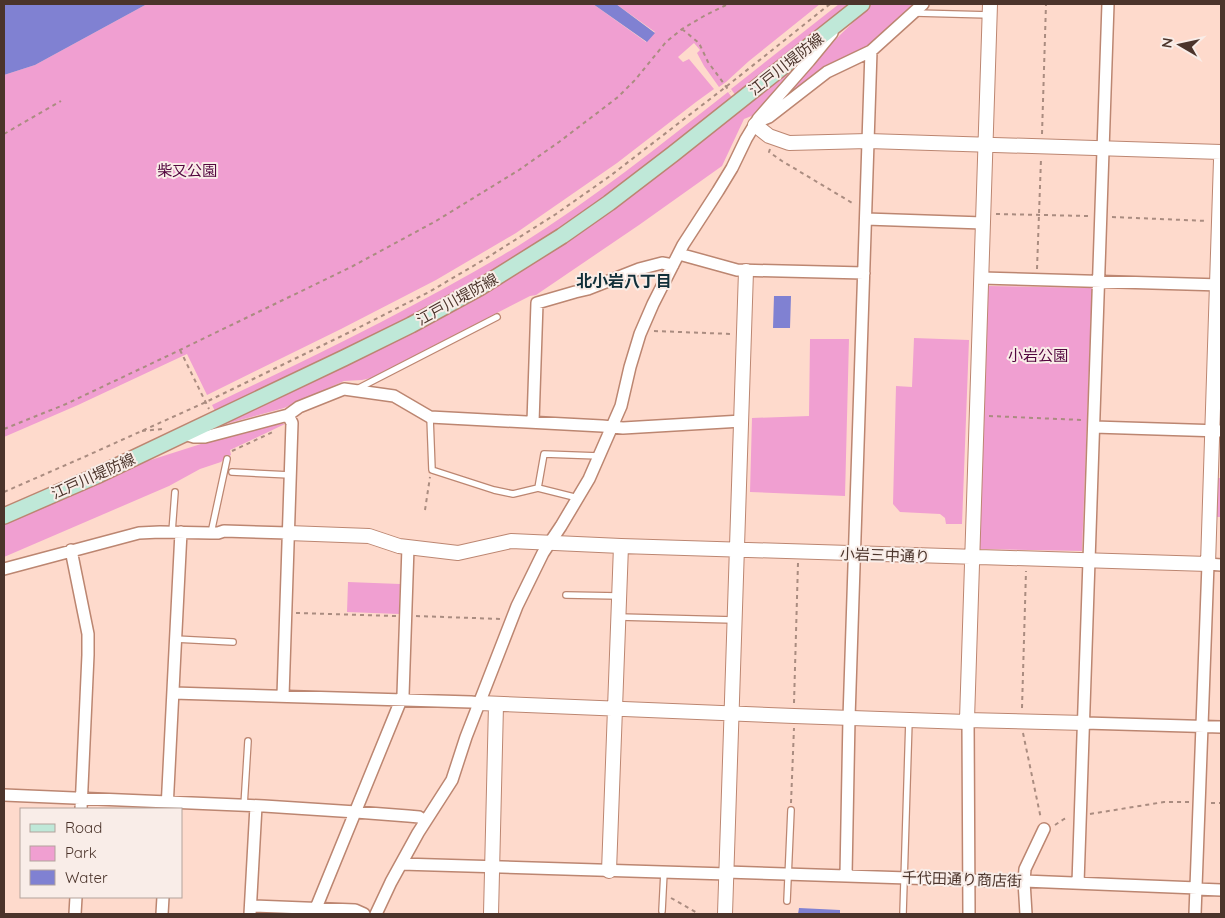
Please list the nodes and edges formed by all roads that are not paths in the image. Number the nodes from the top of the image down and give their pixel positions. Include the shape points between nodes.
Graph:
1 (862, 4) edge
2 (923, 4) edge
3 (1108, 4) edge
4 (990, 10) edge
5 (913, 13) junction
6 (844, 19) junction
7 (871, 51) junction
8 (756, 124) junction
9 (868, 140) junction
10 (986, 144) junction
11 (1104, 148) junction
12 (1221, 152) edge
13 (1221, 160) edge
14 (987, 218) junction
15 (866, 219) junction
16 (679, 254) junction
17 (673, 265) junction
18 (746, 271) junction
19 (864, 272) junction
20 (982, 278) junction
21 (1099, 281) junction
22 (1219, 285) edge
23 (497, 317) dead end
24 (354, 390) junction
25 (288, 415) junction
26 (430, 417) junction
27 (742, 421) junction
28 (533, 422) junction
29 (1092, 423) junction
30 (611, 427) junction
31 (1217, 431) edge
32 (184, 434) junction
33 (599, 456) junction
34 (227, 459) dead end
35 (232, 472) dead end
36 (290, 475) junction
37 (538, 488) junction
38 (175, 492) dead end
39 (578, 498) junction
40 (4, 516) edge
41 (176, 532) junction
42 (211, 533) junction
43 (288, 533) junction
44 (550, 542) junction
45 (621, 546) junction
46 (408, 547) junction
47 (71, 550) junction
48 (737, 550) junction
49 (855, 554) junction
50 (973, 558) junction
51 (1090, 561) junction
52 (1215, 565) edge
53 (4, 569) edge
54 (566, 595) dead end
55 (619, 596) junction
56 (619, 617) junction
57 (735, 620) junction
58 (175, 639) junction
59 (233, 642) dead end
60 (173, 692) junction
61 (283, 696) junction
62 (402, 700) junction
63 (479, 703) junction
64 (496, 705) junction
65 (615, 709) junction
66 (732, 714) junction
67 (849, 718) junction
68 (909, 720) junction
69 (968, 720) junction
70 (1085, 723) junction
71 (1202, 727) junction
72 (1221, 727) edge
73 (248, 741) dead end
74 (4, 794) edge
75 (81, 804) edge
76 (167, 806) edge
77 (250, 806) junction
78 (791, 810) road end
79 (356, 812) junction
80 (426, 821) junction
81 (1044, 829) road end
82 (401, 864) junction
83 (492, 867) junction
84 (609, 871) junction
85 (664, 872) junction
86 (726, 873) junction
87 (788, 874) junction
88 (846, 876) junction
89 (904, 878) junction
90 (969, 880) junction
91 (1024, 881) junction
92 (1078, 883) junction
93 (1196, 889) junction
94 (1221, 890) edge
95 (76, 898) edge
96 (163, 898) edge
97 (787, 900) dead end
98 (316, 908) junction
99 (251, 910) edge
100 (662, 911) dead end
101 (76, 914) edge
102 (162, 914) edge
103 (364, 914) edge
104 (376, 914) edge
105 (491, 914) edge
106 (725, 914) edge
107 (903, 914) edge
108 (969, 914) edge
109 (1026, 914) edge
110 (1195, 914) edge

1 - 6 main road, 江戸川堤防線
2 - 5 street
3 - 11 street
4 - 5 lane
4 - 10 street
5 - 7 street
6 - 8 street
6 - 32 main road, 江戸川堤防線 via 609,203 514,267 411,325
7 - 8 street via 827,72
7 - 9 street
8 - 9 street via 769,136 788,143
8 - 16 street
9 - 10 street
9 - 15 street
10 - 11 street
10 - 14 street
11 - 12 street
11 - 21 street
13 - 22 street
14 - 15 street
14 - 20 street
15 - 19 street
16 - 17 street
16 - 18 street
17 - 28 street via 662,263 638,269 588,289 537,303
17 - 30 street via 642,330 621,406
18 - 19 street
18 - 27 street
19 - 49 street
20 - 21 street
20 - 50 street
21 - 22 street
21 - 29 street
22 - 31 street
23 - 24 lane
24 - 25 street via 344,388 298,407
24 - 26 street via 394,396
25 - 32 street via 205,437
25 - 36 street via 292,423
26 - 28 street
26 - 37 lane via 432,470 513,494
27 - 30 street
27 - 48 street
28 - 30 street
29 - 31 street
29 - 51 street
30 - 33 street
31 - 52 street
32 - 40 main road, 江戸川堤防線
33 - 37 lane via 544,454
33 - 39 street
34 - 42 lane
35 - 36 lane
36 - 43 street
37 - 39 lane
38 - 41 lane
39 - 44 street
41 - 42 street
41 - 47 street via 139,533
41 - 58 street
42 - 43 street
43 - 46 street, 小岩三中通り via 369,536
43 - 61 street
44 - 45 street, 小岩三中通り
44 - 46 street, 小岩三中通り via 511,541 458,553
44 - 63 street via 517,606
45 - 48 street, 小岩三中通り
45 - 55 street
46 - 62 street
47 - 53 street
47 - 75 street via 88,634
48 - 49 street, 小岩三中通り
48 - 57 street
49 - 50 street, 小岩三中通り
49 - 67 street
50 - 51 street, 小岩三中通り
50 - 69 street
51 - 52 street, 小岩三中通り
51 - 70 street
52 - 71 street
54 - 55 lane
55 - 56 street
56 - 57 lane
56 - 65 street
57 - 66 street
58 - 59 lane
58 - 60 street
60 - 61 street
60 - 76 street
61 - 62 street
62 - 63 street
62 - 79 street
63 - 64 street
63 - 80 street via 452,780
64 - 65 street
64 - 83 street
65 - 66 street
65 - 84 street
66 - 67 street
66 - 86 street
67 - 68 street
67 - 88 street
68 - 69 street
68 - 89 lane
69 - 70 street
69 - 90 street
70 - 71 street
70 - 92 street
71 - 72 street
71 - 93 street
73 - 77 lane
74 - 75 street
75 - 76 street
76 - 77 street
77 - 79 street
77 - 99 street
78 - 87 lane
79 - 80 street via 419,817
79 - 98 street
80 - 82 street
81 - 91 street via 1025,869
82 - 83 street, 千代田通り商店街
82 - 104 street
83 - 84 street, 千代田通り商店街
83 - 105 street
84 - 85 street, 千代田通り商店街
85 - 86 street, 千代田通り商店街
85 - 100 lane
86 - 87 street, 千代田通り商店街
86 - 106 street
87 - 88 street, 千代田通り商店街
87 - 97 lane
88 - 89 street, 千代田通り商店街
89 - 90 street, 千代田通り商店街
89 - 107 lane
90 - 91 street, 千代田通り商店街
90 - 108 street
91 - 92 street, 千代田通り商店街
91 - 109 street
92 - 93 street, 千代田通り商店街
93 - 94 street, 千代田通り商店街
93 - 110 street
95 - 101 street
96 - 102 street
98 - 99 street
98 - 103 street via 355,910

